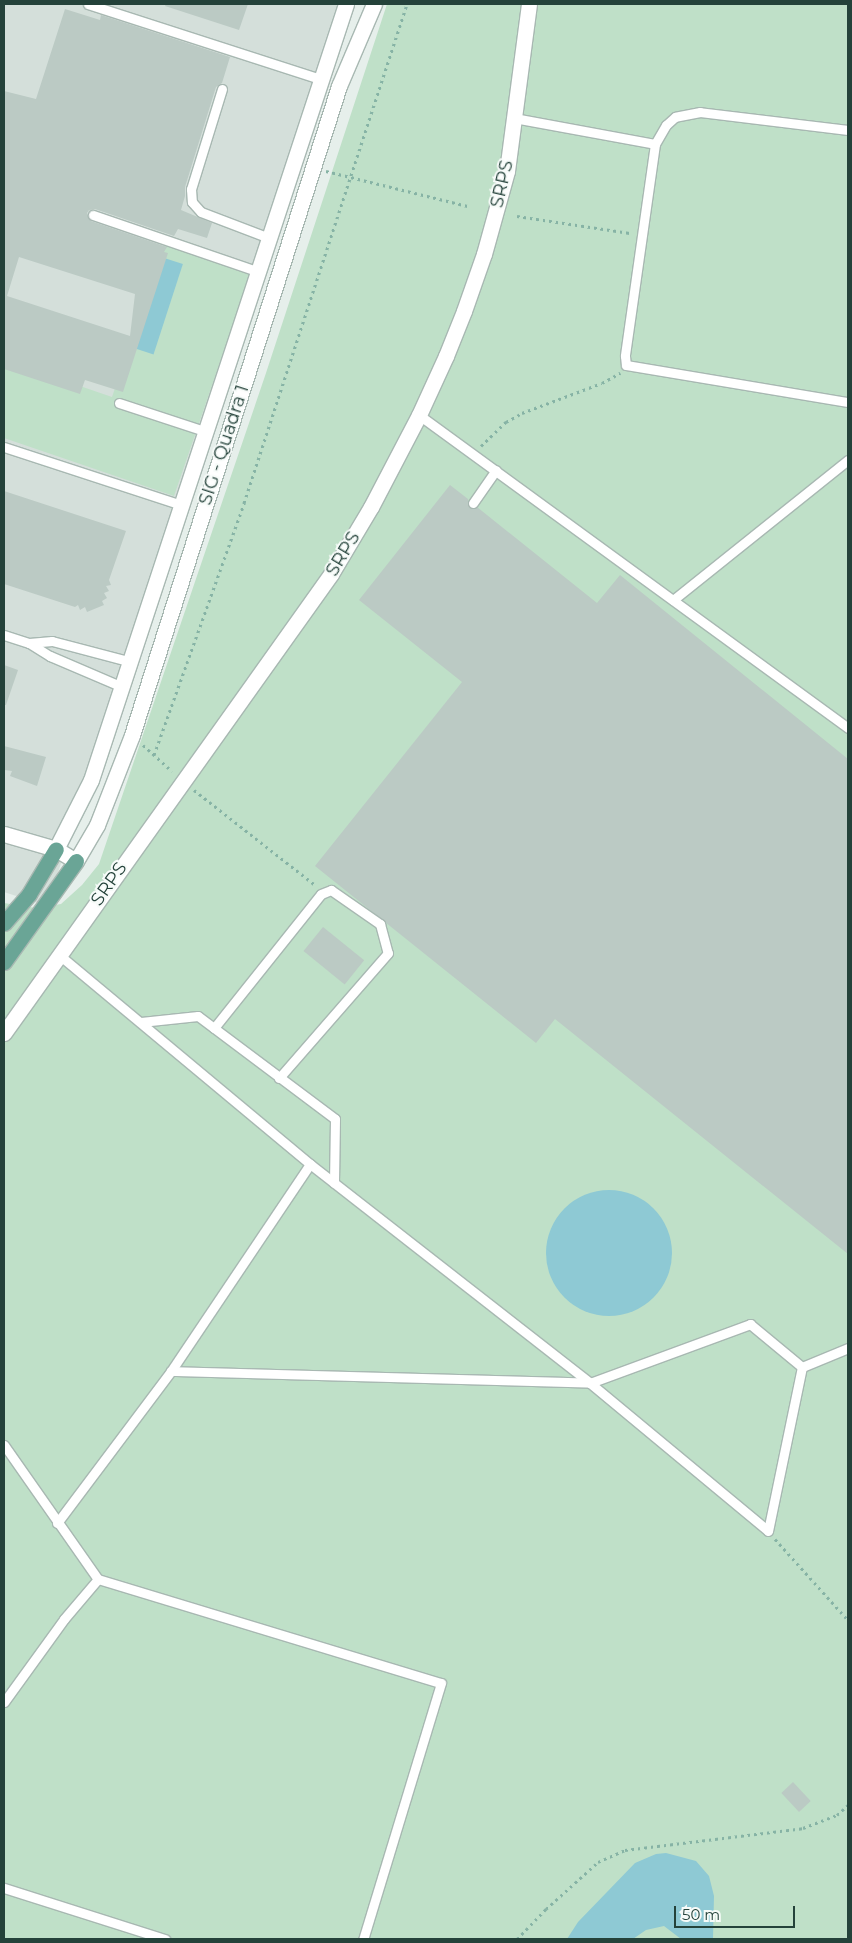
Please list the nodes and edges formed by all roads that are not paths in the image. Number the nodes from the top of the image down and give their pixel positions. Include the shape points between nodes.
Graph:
1 (88, 4) edge
2 (346, 4) edge
3 (374, 4) edge
4 (529, 4) edge
5 (320, 79) junction
6 (222, 89) dead end
7 (514, 118) junction
8 (848, 130) edge
9 (655, 144) junction
10 (93, 215) dead end
11 (269, 238) junction
12 (257, 271) junction
13 (848, 402) edge
14 (119, 403) dead end
15 (419, 415) junction
16 (204, 431) junction
17 (4, 447) edge
18 (848, 460) edge
19 (496, 470) junction
20 (473, 503) dead end
21 (181, 505) junction
22 (673, 600) junction
23 (4, 635) edge
24 (29, 643) junction
25 (128, 661) junction
26 (120, 686) junction
27 (848, 728) edge
28 (4, 834) edge
29 (56, 849) junction
30 (76, 861) junction
31 (4, 923) edge
32 (59, 954) junction
33 (4, 962) edge
34 (141, 1022) junction
35 (214, 1028) junction
36 (4, 1033) edge
37 (280, 1078) junction
38 (310, 1164) junction
39 (334, 1182) junction
40 (848, 1348) edge
41 (802, 1367) junction
42 (171, 1371) junction
43 (590, 1383) junction
44 (4, 1445) edge
45 (57, 1523) junction
46 (98, 1579) junction
47 (4, 1702) edge
48 (4, 1888) edge
49 (166, 1939) edge
50 (363, 1939) edge

1 - 5 lane
2 - 5 street, SIG - Quadra 1
3 - 30 street, SIG - Quadra 1 via 339,86 132,735 97,825
4 - 7 street, SRPS
5 - 11 street, SIG - Quadra 1
6 - 11 lane via 191,189 192,202 201,212
7 - 9 lane
7 - 15 street, SRPS via 507,171 484,254 446,356
8 - 9 lane via 700,112 675,117
9 - 13 lane via 626,365
10 - 12 lane
11 - 12 street, SIG - Quadra 1
12 - 16 street, SIG - Quadra 1
14 - 16 lane
15 - 19 lane
15 - 32 street, SRPS via 371,507 331,574
16 - 21 street, SIG - Quadra 1
17 - 21 lane
18 - 22 lane
19 - 20 lane
19 - 22 lane
21 - 25 street, SIG - Quadra 1
22 - 27 lane
23 - 24 lane
24 - 25 lane via 52,641
24 - 26 lane via 50,656
25 - 26 street, SIG - Quadra 1
26 - 29 street, SIG - Quadra 1 via 87,791
28 - 29 street
29 - 30 street
29 - 31 main road via 29,894
30 - 33 main road
32 - 34 lane
32 - 36 street, SRPS
34 - 35 lane via 198,1016
34 - 38 lane
35 - 37 lane
35 - 37 lane via 321,894 331,890 380,924 388,953
37 - 39 lane via 335,1119
38 - 39 lane
38 - 42 lane
39 - 43 lane
40 - 41 lane
41 - 43 lane via 750,1324
41 - 43 lane via 768,1531
42 - 43 lane
42 - 45 lane
44 - 45 lane
45 - 46 lane
46 - 47 lane via 64,1619
46 - 50 lane via 441,1683
48 - 49 lane

